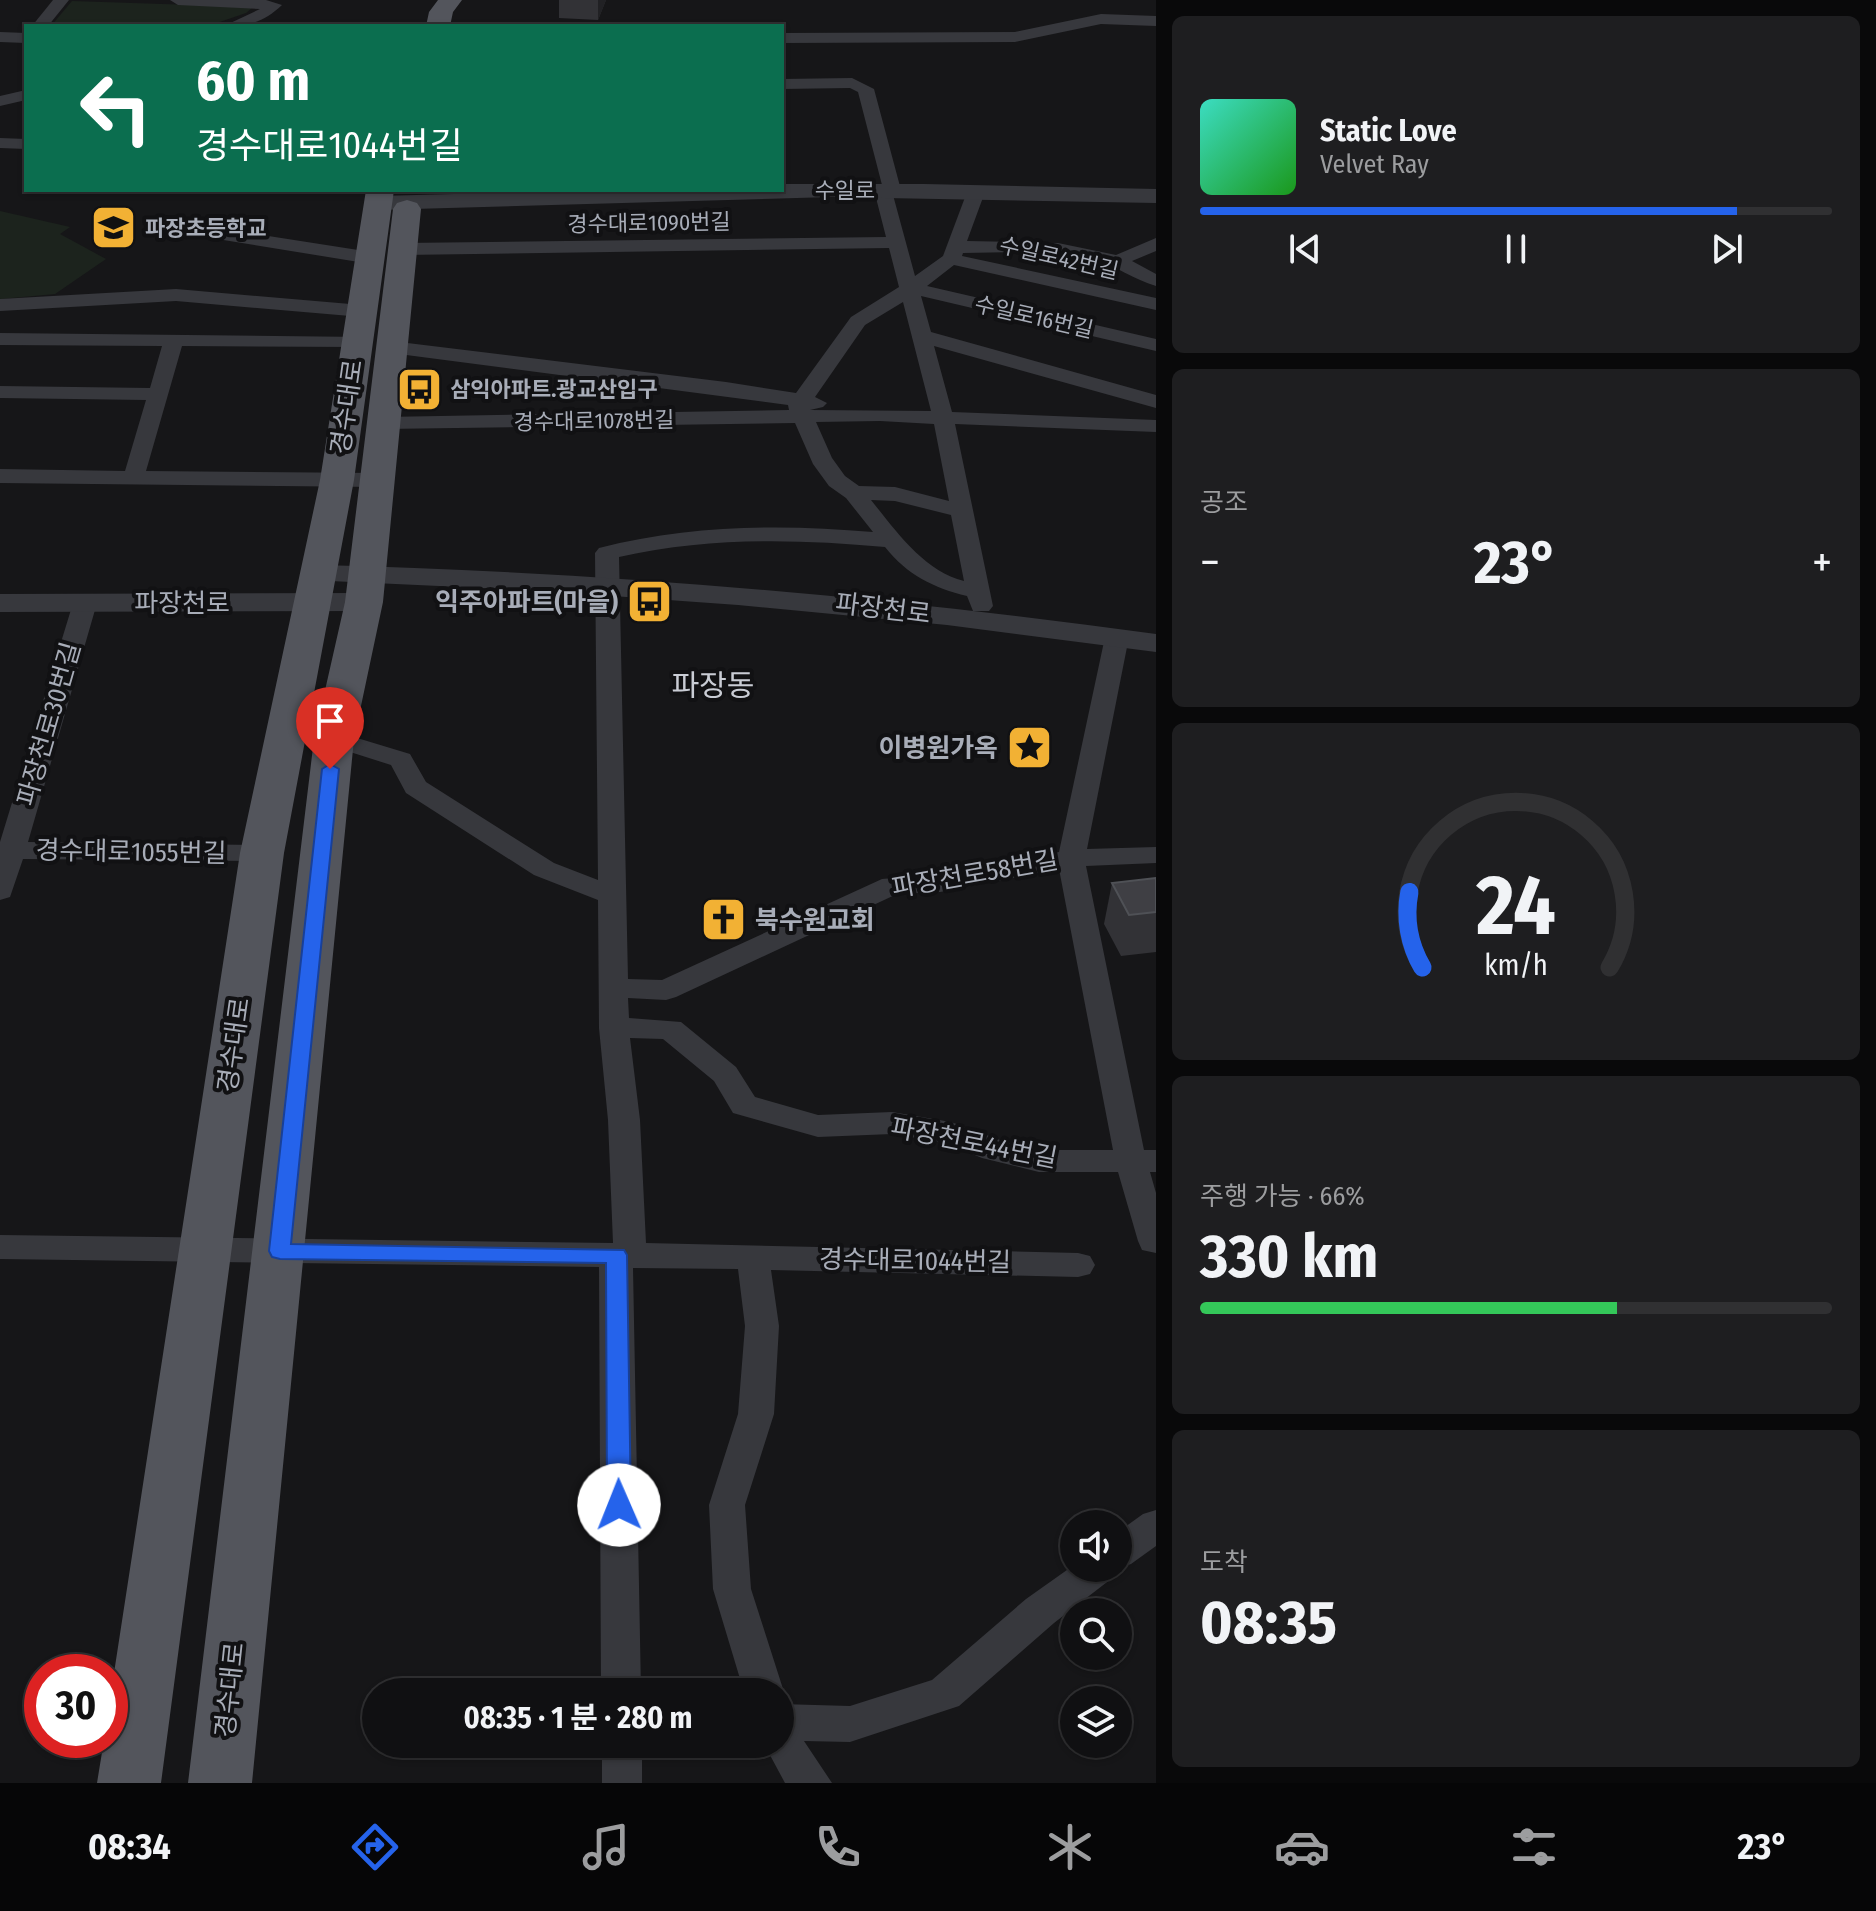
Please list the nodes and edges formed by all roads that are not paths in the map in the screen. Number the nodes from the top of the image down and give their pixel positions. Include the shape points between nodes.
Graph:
1 (61, 0) edge
2 (178, 0) edge
3 (450, 0) edge
4 (276, 2) edge
5 (1156, 21) edge
6 (42, 24) edge
7 (238, 24) edge
8 (438, 24) edge
9 (0, 37) edge
10 (24, 38) edge
11 (784, 38) edge
12 (784, 84) edge
13 (0, 87) edge
14 (24, 88) edge
15 (24, 95) edge
16 (0, 101) edge
17 (0, 143) edge
18 (24, 144) edge
19 (888, 190) junction
20 (784, 191) edge
21 (723, 192) edge
22 (976, 192) junction
23 (394, 196) edge
24 (1156, 196) edge
25 (218, 234) dead end
26 (896, 242) junction
27 (1156, 244) edge
28 (953, 253) junction
29 (387, 254) junction
30 (1117, 261) junction
31 (1156, 280) edge
32 (911, 288) junction
33 (1156, 304) edge
34 (0, 305) edge
35 (169, 322) junction
36 (370, 333) junction
37 (922, 336) junction
38 (1156, 345) edge
39 (3, 346) edge
40 (0, 392) edge
41 (158, 394) junction
42 (1156, 402) edge
43 (802, 410) junction
44 (943, 417) junction
45 (1153, 422) edge
46 (384, 423) junction
47 (0, 476) edge
48 (134, 476) junction
49 (358, 480) junction
50 (854, 493) junction
51 (962, 511) junction
52 (892, 541) junction
53 (609, 585) junction
54 (316, 588) junction
55 (365, 588) junction
56 (0, 603) edge
57 (85, 603) junction
58 (982, 607) junction
59 (1117, 637) junction
60 (1156, 643) edge
61 (334, 739) junction
62 (6, 850) edge
63 (262, 853) junction
64 (1156, 855) edge
65 (1071, 858) junction
66 (0, 891) edge
67 (612, 895) junction
68 (614, 988) junction
69 (666, 990) junction
70 (614, 1028) junction
71 (670, 1029) junction
72 (1144, 1162) edge
73 (1154, 1241) edge
74 (0, 1247) edge
75 (205, 1250) junction
76 (280, 1251) junction
77 (623, 1255) junction
78 (753, 1257) junction
79 (1078, 1265) dead end
80 (1156, 1525) edge
81 (1132, 1543) edge
82 (1079, 1582) edge
83 (621, 1678) edge
84 (760, 1678) edge
85 (794, 1722) edge
86 (622, 1758) edge
87 (792, 1758) edge
88 (129, 1783) edge
89 (220, 1783) edge
90 (622, 1783) edge
91 (812, 1783) edge

1 - 6 street
2 - 4 street
3 - 8 main road
4 - 7 street via 263,15
5 - 11 street via 1101,19 1015,37
9 - 10 street
12 - 19 street via 852,83 866,89
13 - 14 street
15 - 16 street
17 - 18 street
19 - 20 street, 수일로
19 - 22 street, 수일로
19 - 26 street
21 - 23 street, 수일로
22 - 24 street, 수일로
22 - 28 street
23 - 29 main road, 경수대로
25 - 29 street, 경수대로1090번길
26 - 29 street, 경수대로1090번길
26 - 32 street
27 - 30 street
28 - 30 street, 수일로42번길 via 1063,250
28 - 32 street
28 - 33 street, 수일로42번길
29 - 36 main road, 경수대로
30 - 31 street, 수일로42번길
32 - 37 street
32 - 38 street, 수일로16번길
32 - 43 street via 858,321
34 - 35 street
35 - 36 street
35 - 36 street, 경수대로
35 - 39 street
35 - 41 street
36 - 43 street, 경수대로
36 - 46 main road, 경수대로
36 - 49 main road, 경수대로
37 - 42 street, 수일로16번길
37 - 44 street
40 - 41 street
41 - 48 street
43 - 44 street, 경수대로1078번길
43 - 46 street, 경수대로1078번길
43 - 50 street via 821,459
44 - 45 street, 경수대로1078번길
44 - 51 street
46 - 49 main road, 경수대로
47 - 48 street
48 - 49 street
49 - 54 main road, 경수대로
49 - 55 main road, 경수대로
50 - 51 street via 895,494
50 - 52 street
51 - 58 street
52 - 53 street via 796,531 659,540 607,553
52 - 58 street via 942,583
53 - 55 street, 파장천로
53 - 58 street, 파장천로 via 863,604
53 - 67 street
54 - 55 street, 파장천로
54 - 57 street, 파장천로
54 - 63 main road, 경수대로
55 - 61 main road, 경수대로
56 - 57 street, 파장천로
57 - 62 street, 파장천로30번길
58 - 59 street, 파장천로
59 - 60 street, 파장천로
59 - 65 street, 파장천로58번길
61 - 67 street via 401,760 415,787 544,869
61 - 76 main road, 경수대로
62 - 63 street, 경수대로1055번길
62 - 66 street, 파장천로30번길
63 - 75 main road, 경수대로
64 - 65 street, 파장천로58번길
65 - 69 street, 파장천로58번길 via 940,883 892,885
65 - 72 street, 파장천로58번길
67 - 68 street
68 - 69 street, 파장천로58번길
68 - 70 street
69 - 71 street
70 - 71 street
70 - 77 street via 624,1120
71 - 72 street, 파장천로44번길 via 725,1074 744,1105 818,1126 892,1123 951,1133 1039,1161
72 - 73 street, 파장천로58번길
74 - 75 street, 경수대로1044번길
75 - 76 street, 경수대로1044번길
75 - 88 main road, 경수대로
76 - 77 street, 경수대로1044번길
76 - 89 main road, 경수대로
77 - 78 street, 경수대로1044번길
77 - 83 street
78 - 79 street, 경수대로1044번길
78 - 84 street via 762,1326 756,1414 727,1505 732,1589
80 - 81 street
82 - 85 street via 945,1694 850,1724
86 - 90 street
87 - 91 street

